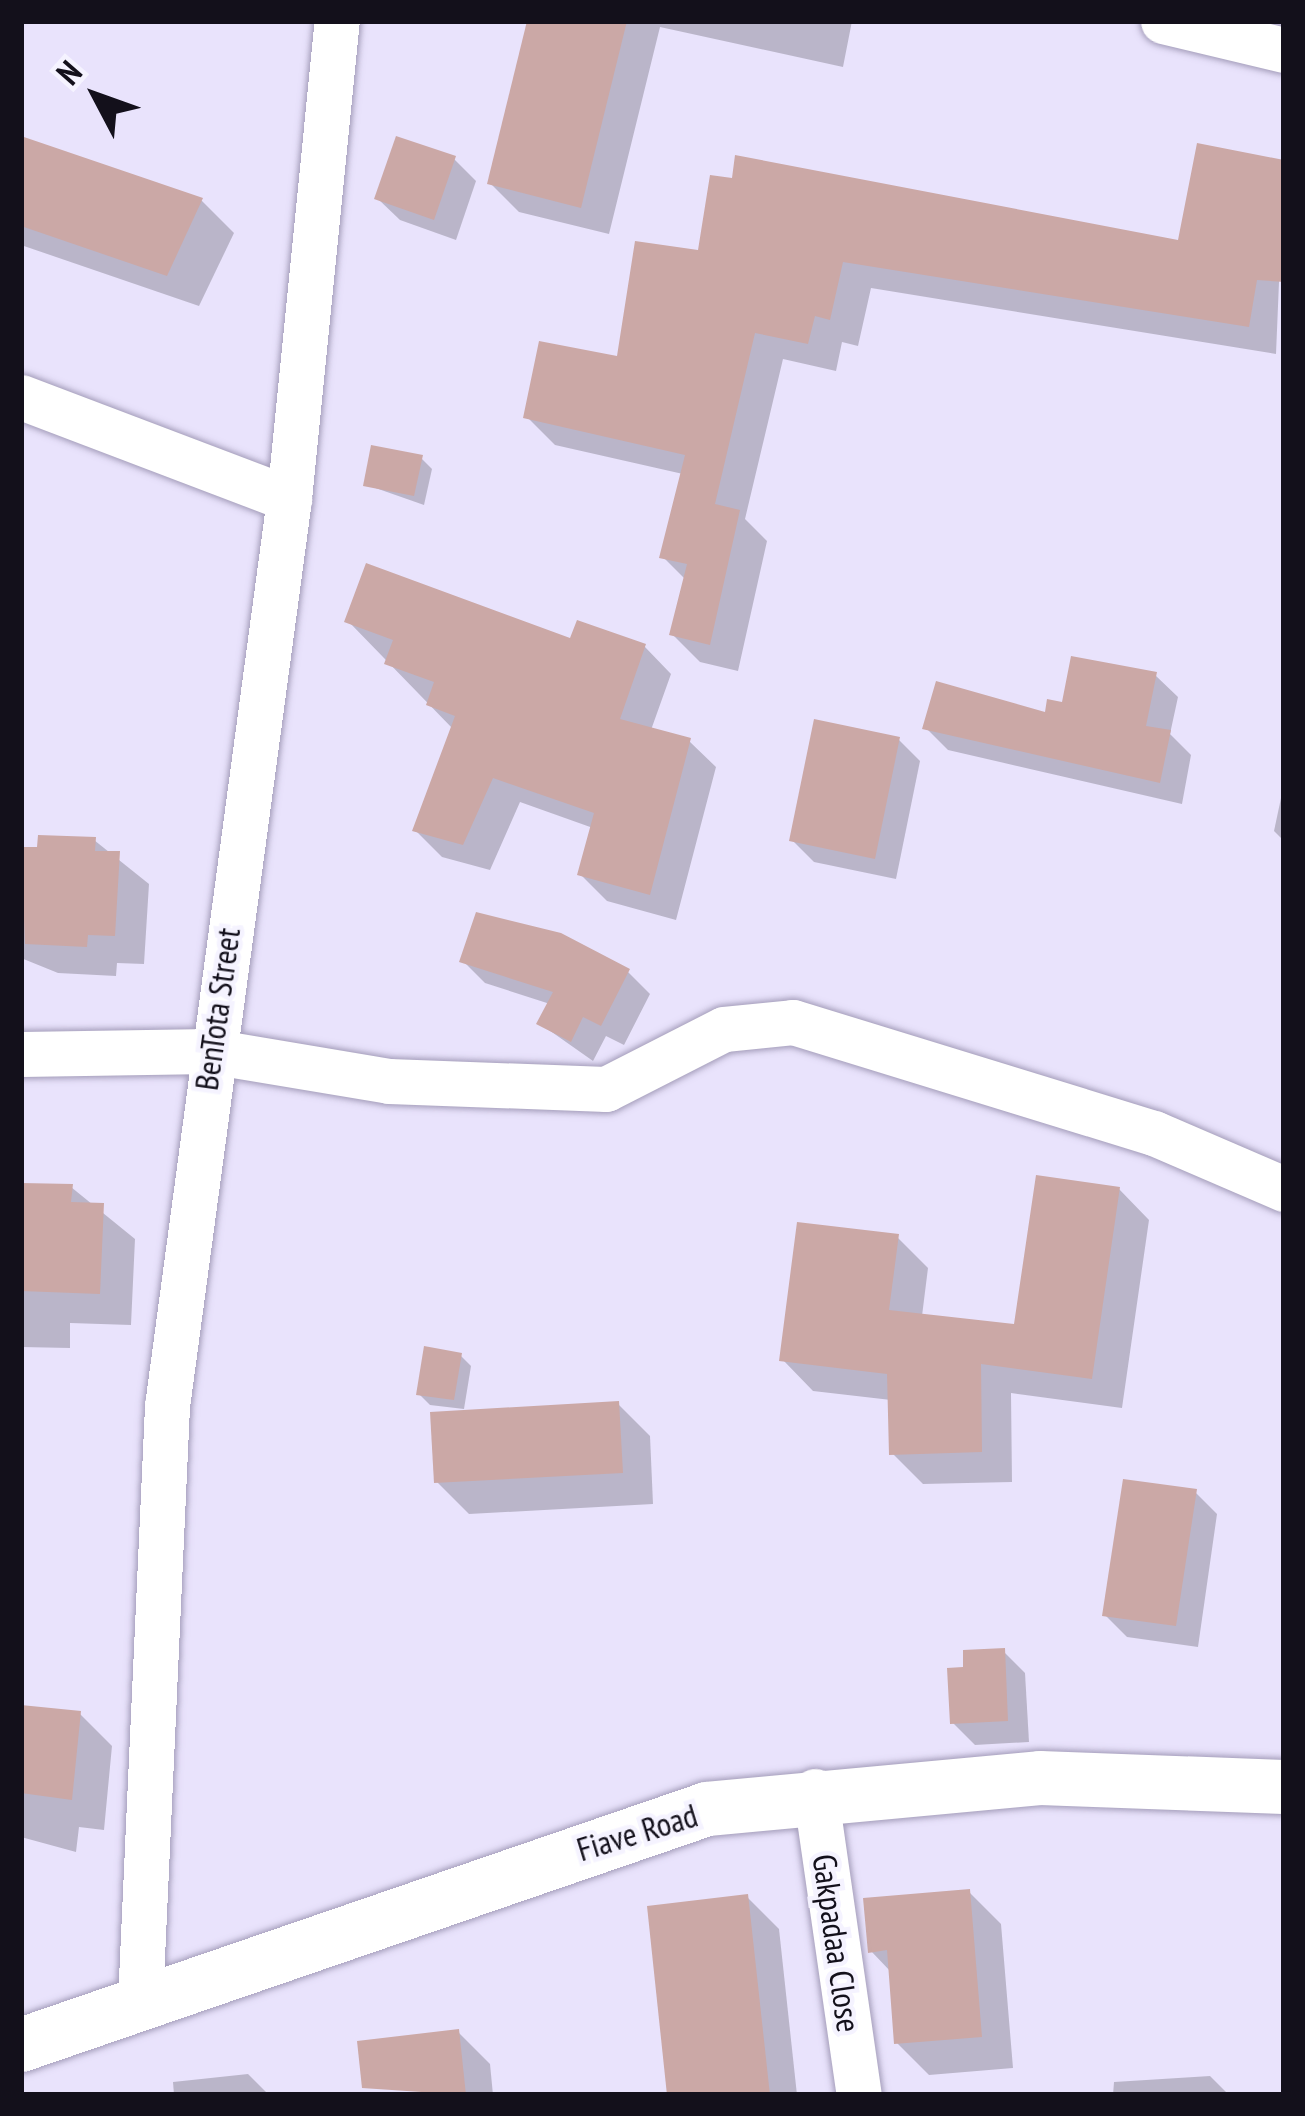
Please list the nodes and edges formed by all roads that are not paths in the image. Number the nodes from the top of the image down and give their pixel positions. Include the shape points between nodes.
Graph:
1 (337, 21) edge
2 (1163, 21) edge
3 (1284, 50) edge
4 (21, 397) edge
5 (289, 499) junction
6 (210, 1051) junction
7 (21, 1054) edge
8 (1284, 1189) edge
9 (1284, 1786) edge
10 (815, 1791) junction
11 (140, 2001) junction
12 (21, 2045) edge
13 (859, 2095) edge

1 - 5 street, BenTota Street
2 - 3 street
4 - 5 street
5 - 6 street, BenTota Street
6 - 7 street
6 - 8 street via 389,1081 606,1089 724,1029 793,1022 1154,1133
6 - 11 street, BenTota Street via 167,1406
9 - 10 street, Fiave Road via 1040,1778
10 - 11 street, Fiave Road via 707,1809
10 - 13 street, Gakpadaa Close
11 - 12 street, Fiave Road

